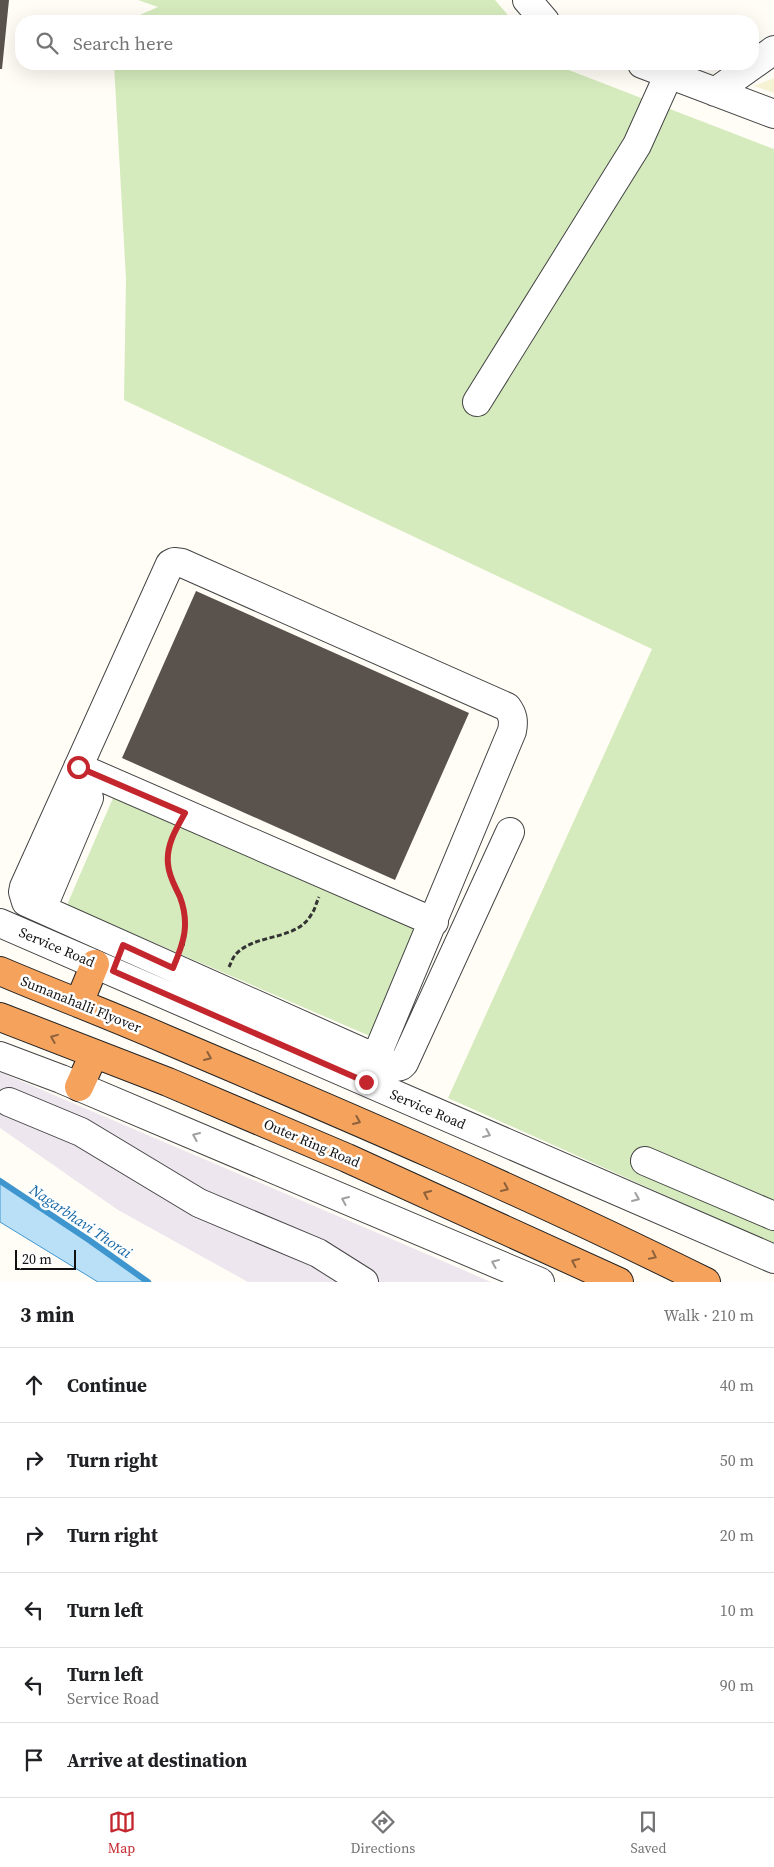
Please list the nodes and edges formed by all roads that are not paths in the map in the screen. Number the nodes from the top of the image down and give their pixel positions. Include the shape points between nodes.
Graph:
1 (527, 0) edge
2 (540, 15) edge
3 (774, 50) edge
4 (759, 61) edge
5 (658, 70) edge
6 (746, 70) edge
7 (669, 74) junction
8 (715, 92) junction
9 (774, 114) edge
10 (477, 402) dead end
11 (78, 767) junction
12 (89, 798) dead end
13 (510, 832) dead end
14 (42, 909) junction
15 (434, 922) junction
16 (0, 923) edge
17 (123, 945) junction
18 (104, 967) junction
19 (0, 971) edge
20 (79, 1003) junction
21 (0, 1017) edge
22 (94, 1054) junction
23 (0, 1056) edge
24 (376, 1057) junction
25 (79, 1087) junction
26 (9, 1102) dead end
27 (646, 1161) dead end
28 (774, 1216) edge
29 (774, 1258) edge
30 (364, 1282) edge
31 (540, 1282) edge
32 (619, 1282) edge
33 (706, 1282) edge

1 - 2 street
3 - 4 street
5 - 7 street
6 - 8 street
7 - 8 street
7 - 10 street via 637,145
8 - 9 street
11 - 14 street via 24,887 26,902
11 - 15 street
11 - 15 street via 170,564 182,562 507,707 512,713 512,731
12 - 14 street
13 - 24 street via 404,1063 396,1066
14 - 17 street
15 - 24 street
16 - 18 street, Service Road
17 - 18 street
17 - 24 street
18 - 20 highway
18 -> 29 street, Service Road
19 - 20 highway, Sumanahalli Flyover
20 -> 33 highway, Sumanahalli Flyover via 381,1131
22 -> 21 highway, Outer Ring Road
22 - 25 highway
32 -> 22 highway, Outer Ring Road via 347,1158
23 - 25 street
31 -> 25 street
26 - 30 street via 81,1132 199,1203 318,1253
27 - 28 street

